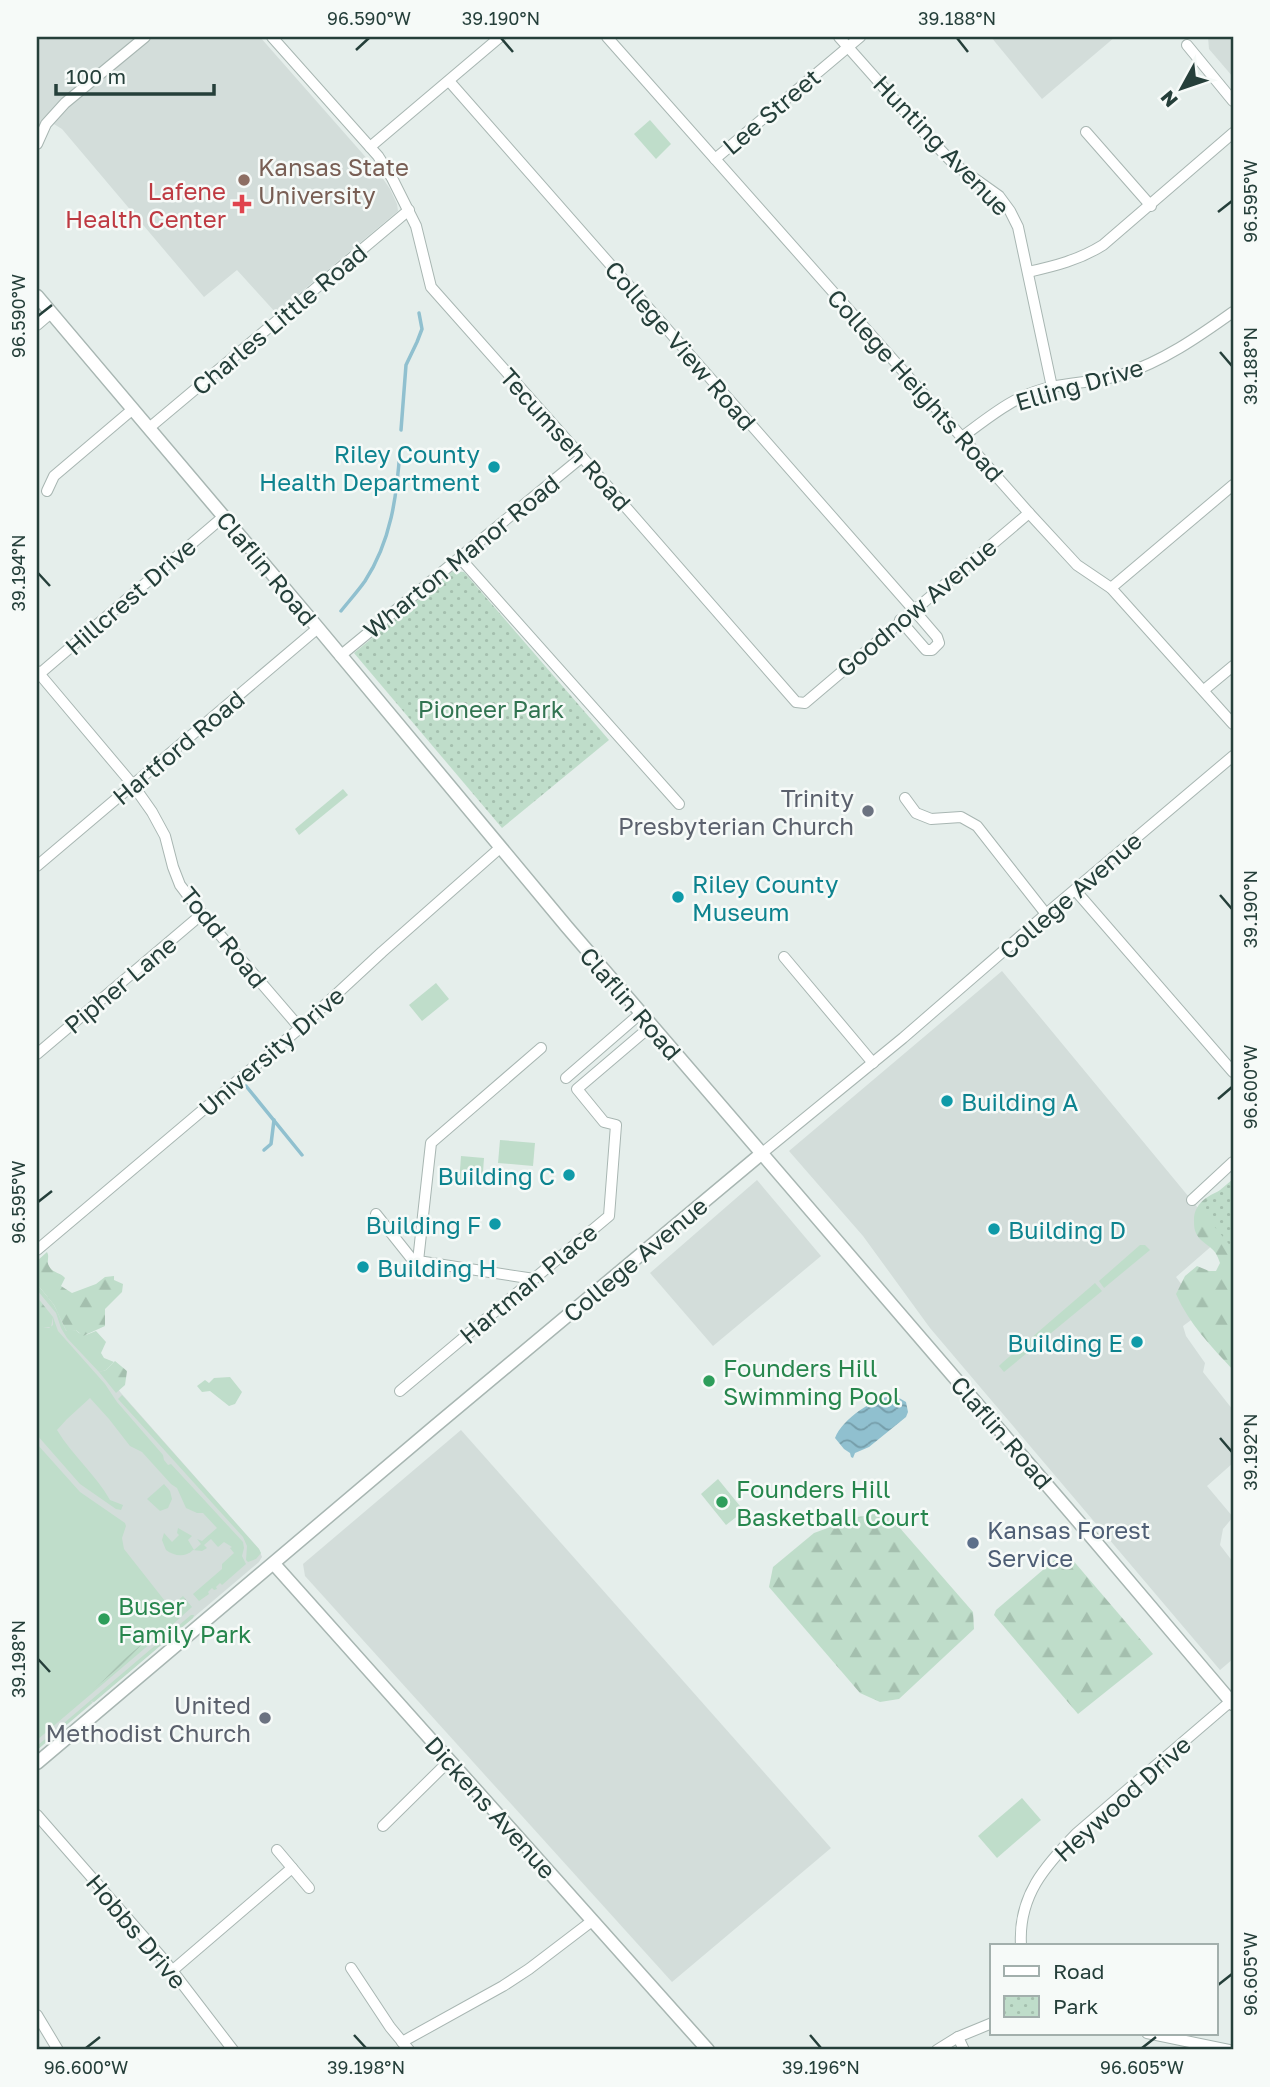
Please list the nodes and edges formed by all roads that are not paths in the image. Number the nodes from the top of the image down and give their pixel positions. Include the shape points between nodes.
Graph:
1 (145, 37) edge
2 (272, 37) edge
3 (500, 37) edge
4 (607, 37) edge
5 (839, 37) edge
6 (860, 37) edge
7 (1187, 45) dead end
8 (848, 47) junction
9 (449, 80) junction
10 (1233, 101) edge
11 (1086, 132) dead end
12 (1233, 133) edge
13 (37, 144) edge
14 (370, 147) junction
15 (715, 159) junction
16 (1150, 206) junction
17 (409, 210) junction
18 (1028, 272) junction
19 (37, 296) edge
20 (1233, 312) edge
21 (51, 313) junction
22 (37, 325) edge
23 (1052, 387) junction
24 (133, 409) junction
25 (149, 428) junction
26 (962, 437) junction
27 (582, 457) junction
28 (1233, 485) edge
29 (47, 491) dead end
30 (1029, 513) junction
31 (223, 517) junction
32 (460, 558) junction
33 (1111, 588) junction
34 (913, 609) junction
35 (900, 620) junction
36 (318, 628) junction
37 (341, 656) junction
38 (1233, 666) edge
39 (38, 674) edge
40 (1204, 690) junction
41 (805, 703) joint
42 (1233, 724) edge
43 (1233, 756) edge
44 (133, 785) junction
45 (905, 799) dead end
46 (678, 804) dead end
47 (501, 847) junction
48 (37, 866) edge
49 (1075, 890) junction
50 (202, 914) junction
51 (1046, 914) junction
52 (784, 957) dead end
53 (640, 1013) junction
54 (651, 1026) junction
55 (300, 1028) junction
56 (541, 1048) dead end
57 (37, 1054) edge
58 (873, 1063) junction
59 (1233, 1072) edge
60 (566, 1078) dead end
61 (761, 1154) junction
62 (1233, 1162) edge
63 (1192, 1200) dead end
64 (376, 1214) dead end
65 (37, 1250) edge
66 (418, 1261) junction
67 (534, 1279) junction
68 (400, 1391) dead end
69 (274, 1564) junction
70 (1232, 1703) edge
71 (449, 1761) junction
72 (37, 1763) edge
73 (37, 1815) edge
74 (383, 1826) dead end
75 (277, 1850) dead end
76 (292, 1868) junction
77 (309, 1888) dead end
78 (592, 1921) junction
79 (1021, 1944) edge
80 (351, 1968) dead end
81 (173, 1970) junction
82 (37, 2015) edge
83 (990, 2024) edge
84 (1157, 2035) edge
85 (958, 2037) junction
86 (405, 2046) edge
87 (58, 2050) edge
88 (233, 2050) edge
89 (708, 2050) edge
90 (937, 2050) edge
91 (964, 2050) edge
92 (1229, 2050) edge

1 - 13 street via 65,103
2 - 14 street, Tecumseh Road
3 - 9 street
4 - 15 street, College Heights Road
5 - 8 street, Hunting Avenue
6 - 8 street, Lee Street
7 - 10 street
8 - 15 street, Lee Street
8 - 18 street, Hunting Avenue via 954,164 999,196 1018,227
9 - 14 street
9 - 34 street, College View Road
11 - 16 street
12 - 16 street
14 - 17 street, Tecumseh Road
15 - 26 street, College Heights Road
16 - 18 street via 1086,256
17 - 25 street, Charles Little Road
17 - 27 street, Tecumseh Road via 430,287
18 - 23 street, Hunting Avenue
19 - 21 street, Claflin Road
20 - 23 street, Elling Drive via 1152,364 1118,376
21 - 22 street
21 - 24 street, Claflin Road
23 - 26 street, Elling Drive via 1006,404
24 - 25 street, Claflin Road
24 - 29 street via 54,476
25 - 31 street, Claflin Road
26 - 30 street, College Heights Road
27 - 32 street, Wharton Manor Road
27 - 41 street, Tecumseh Road via 796,702
28 - 33 street
30 - 33 street, College Heights Road via 1077,565
30 - 34 street, Goodnow Avenue
31 - 36 street, Claflin Road
31 - 39 street, Hillcrest Drive
32 - 37 street, Wharton Manor Road
32 - 46 street
33 - 40 street, College Heights Road
34 - 35 street, Goodnow Avenue
34 - 35 street, College View Road via 939,640 935,648 923,648
35 - 41 street, Goodnow Avenue
36 - 37 street, Claflin Road
36 - 44 street, Hartford Road
37 - 47 street, Claflin Road
38 - 40 street
39 - 44 street, Todd Road
40 - 42 street, College Heights Road
43 - 49 street, College Avenue
44 - 48 street, Hartford Road
44 - 50 street, Todd Road via 164,836 180,885
45 - 51 street via 916,813 930,819 961,817 977,826
47 - 53 street, Claflin Road
47 - 55 street, University Drive
49 - 51 street, College Avenue
49 - 59 street
50 - 55 street, Todd Road
50 - 57 street, Pipher Lane
51 - 58 street, College Avenue
52 - 58 street
53 - 54 street, Claflin Road
53 - 60 street
54 - 61 street, Claflin Road
54 - 67 street, Hartman Place via 576,1089 604,1122 616,1125 609,1216
55 - 65 street, University Drive
56 - 66 street via 431,1143
58 - 61 street, College Avenue
61 - 69 street, College Avenue
61 - 70 street, Claflin Road
62 - 63 street
64 - 66 street via 408,1257
66 - 67 street
67 - 68 street, Hartman Place
69 - 71 street, Dickens Avenue
69 - 72 street, College Avenue
70 - 79 street, Heywood Drive via 1055,1856 1028,1896
71 - 74 street
71 - 78 street, Dickens Avenue
73 - 81 street, Hobbs Drive
75 - 76 street
76 - 77 street
76 - 81 street
78 - 86 street via 530,1969
78 - 89 street, Dickens Avenue
80 - 86 street
81 - 88 street, Hobbs Drive
82 - 87 street
83 - 85 street
84 - 92 street
85 - 90 street
85 - 91 street

